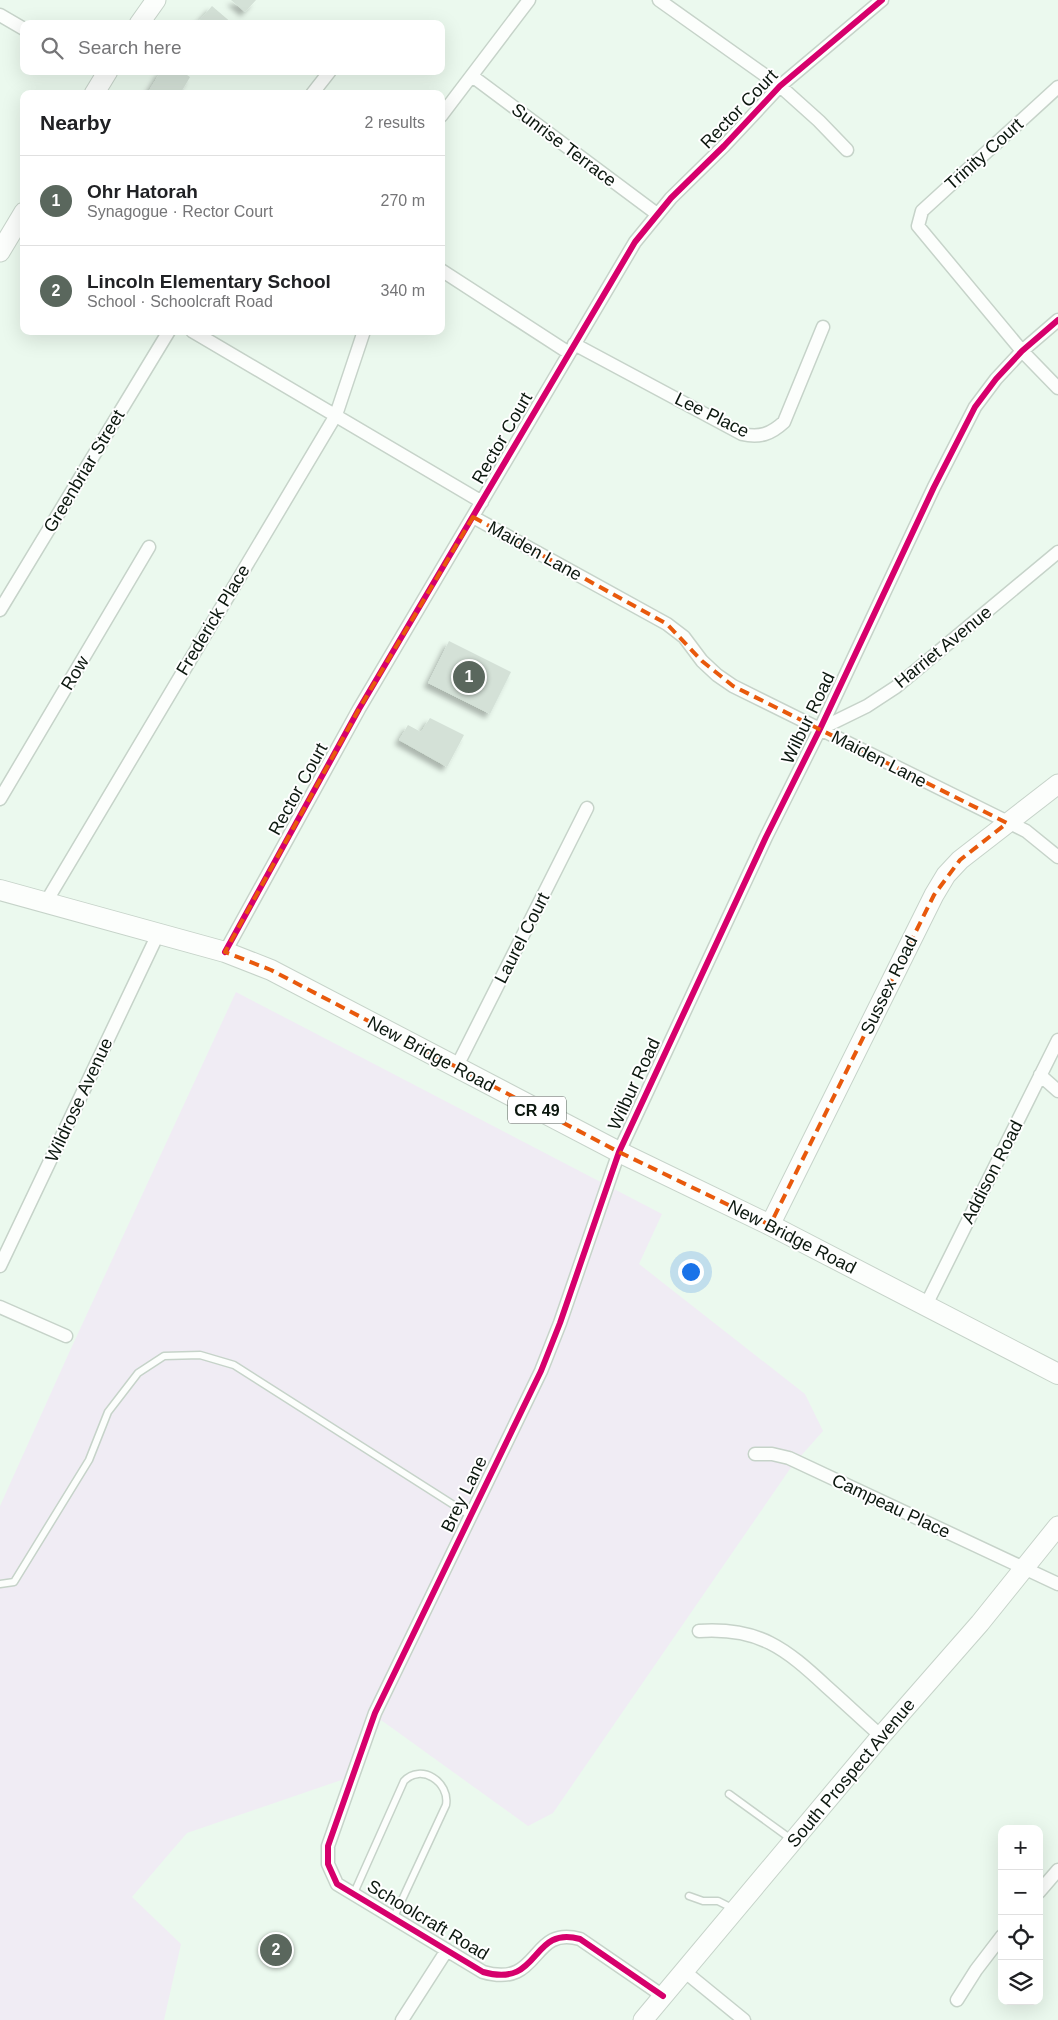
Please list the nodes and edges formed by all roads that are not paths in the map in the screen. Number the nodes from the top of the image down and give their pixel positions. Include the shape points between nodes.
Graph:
1 (156, 0) edge
2 (528, 0) edge
3 (659, 0) edge
4 (882, 0) edge
5 (0, 14) edge
6 (141, 20) edge
7 (20, 26) edge
8 (101, 75) edge
9 (327, 75) edge
10 (472, 76) junction
11 (780, 86) junction
12 (1058, 87) edge
13 (96, 90) edge
14 (315, 90) edge
15 (445, 111) edge
16 (847, 150) dead end
17 (657, 214) junction
18 (20, 225) edge
19 (0, 252) edge
20 (445, 272) edge
21 (1058, 320) edge
22 (823, 326) dead end
23 (167, 335) edge
24 (199, 335) edge
25 (363, 335) edge
26 (572, 348) junction
27 (1022, 351) junction
28 (1058, 388) edge
29 (336, 415) junction
30 (482, 502) junction
31 (474, 517) junction
32 (149, 547) dead end
33 (1058, 552) edge
34 (0, 610) edge
35 (820, 729) junction
36 (1058, 784) edge
37 (0, 799) edge
38 (588, 808) dead end
39 (1007, 823) junction
40 (1058, 857) edge
41 (0, 890) edge
42 (46, 902) junction
43 (158, 934) junction
44 (225, 952) junction
45 (1058, 1040) edge
46 (456, 1068) junction
47 (1040, 1075) junction
48 (1058, 1091) edge
49 (619, 1152) junction
50 (770, 1225) junction
51 (0, 1266) edge
52 (926, 1305) junction
53 (0, 1307) edge
54 (66, 1336) dead end
55 (1058, 1374) edge
56 (755, 1454) dead end
57 (471, 1516) junction
58 (1058, 1526) edge
59 (1024, 1568) junction
60 (0, 1584) edge
61 (1058, 1584) edge
62 (699, 1630) dead end
63 (881, 1736) junction
64 (729, 1794) dead end
65 (793, 1841) junction
66 (328, 1846) joint
67 (1058, 1870) edge
68 (1043, 1887) edge
69 (354, 1893) junction
70 (689, 1896) dead end
71 (736, 1910) junction
72 (394, 1917) junction
73 (998, 1941) edge
74 (447, 1950) junction
75 (684, 1971) junction
76 (663, 1996) junction
77 (957, 2000) dead end
78 (402, 2020) edge
79 (643, 2020) edge
80 (744, 2020) edge

1 - 6 street
2 - 10 street
3 - 11 street
4 - 11 street, Rector Court
5 - 7 street
8 - 13 street
9 - 14 street
10 - 15 street
10 - 17 street, Sunrise Terrace
11 - 16 street
11 - 17 street, Rector Court
12 - 27 street, Trinity Court via 922,211 918,226
17 - 26 street, Rector Court via 622,262
18 - 19 street
20 - 26 street, Lee Place
21 - 27 street, Wilbur Road
22 - 26 street, Lee Place via 784,422 765,435 742,434
23 - 34 street, Greenbriar Street
24 - 29 street, Maiden Lane
25 - 29 street, Frederick Place
26 - 30 street, Rector Court
27 - 28 street
27 - 35 street, Wilbur Road via 976,407 934,487
29 - 30 street, Maiden Lane
29 - 42 street, Frederick Place
30 - 31 street, Rector Court
31 - 35 street, Maiden Lane via 667,624 684,637 702,661 733,686
31 - 44 street, Rector Court via 360,709
32 - 37 street, Row
33 - 35 street, Harriet Avenue via 896,687 867,706
35 - 39 street, Maiden Lane
35 - 49 street, Wilbur Road
36 - 39 street, Sussex Road
38 - 46 street, Laurel Court
39 - 40 street, Maiden Lane via 1026,831
39 - 50 street, Sussex Road via 960,860 934,895
41 - 42 main road, New Bridge Road / CR 49
42 - 43 main road, New Bridge Road / CR 49
43 - 44 main road, New Bridge Road / CR 49
43 - 51 street, Wildrose Avenue
44 - 46 main road, New Bridge Road / CR 49 via 271,970
45 - 47 street, Addison Road
46 - 49 main road, New Bridge Road / CR 49
47 - 48 street
47 - 52 street, Addison Road
49 - 50 main road, New Bridge Road / CR 49
49 - 57 street, Brey Lane via 563,1315
50 - 52 main road, New Bridge Road / CR 49
52 - 55 main road, New Bridge Road / CR 49
53 - 54 street
56 - 59 street, Campeau Place via 789,1458
57 - 60 lane via 234,1365 200,1355 164,1356 138,1373 108,1412 89,1460 14,1582
57 - 66 street, Brey Lane via 375,1713
58 - 59 street, South Prospect Avenue
59 - 61 street, Campeau Place
59 - 63 street, South Prospect Avenue
62 - 63 street via 736,1632 778,1647 797,1659
63 - 65 street, South Prospect Avenue
64 - 65 lane
65 - 71 street, South Prospect Avenue
66 - 69 street, Schoolcraft Road via 328,1864 337,1884
67 - 68 street
69 - 72 street, Schoolcraft Road
69 - 72 lane via 404,1781 410,1774 426,1774 441,1784 448,1798
70 - 71 lane via 703,1901 718,1901
71 - 75 street, South Prospect Avenue
72 - 74 street, Schoolcraft Road
73 - 77 street
74 - 76 street, Schoolcraft Road via 483,1972 508,1975 531,1962 548,1941 570,1936 580,1939
74 - 78 street
75 - 76 street, South Prospect Avenue
75 - 80 street
76 - 79 street, South Prospect Avenue

